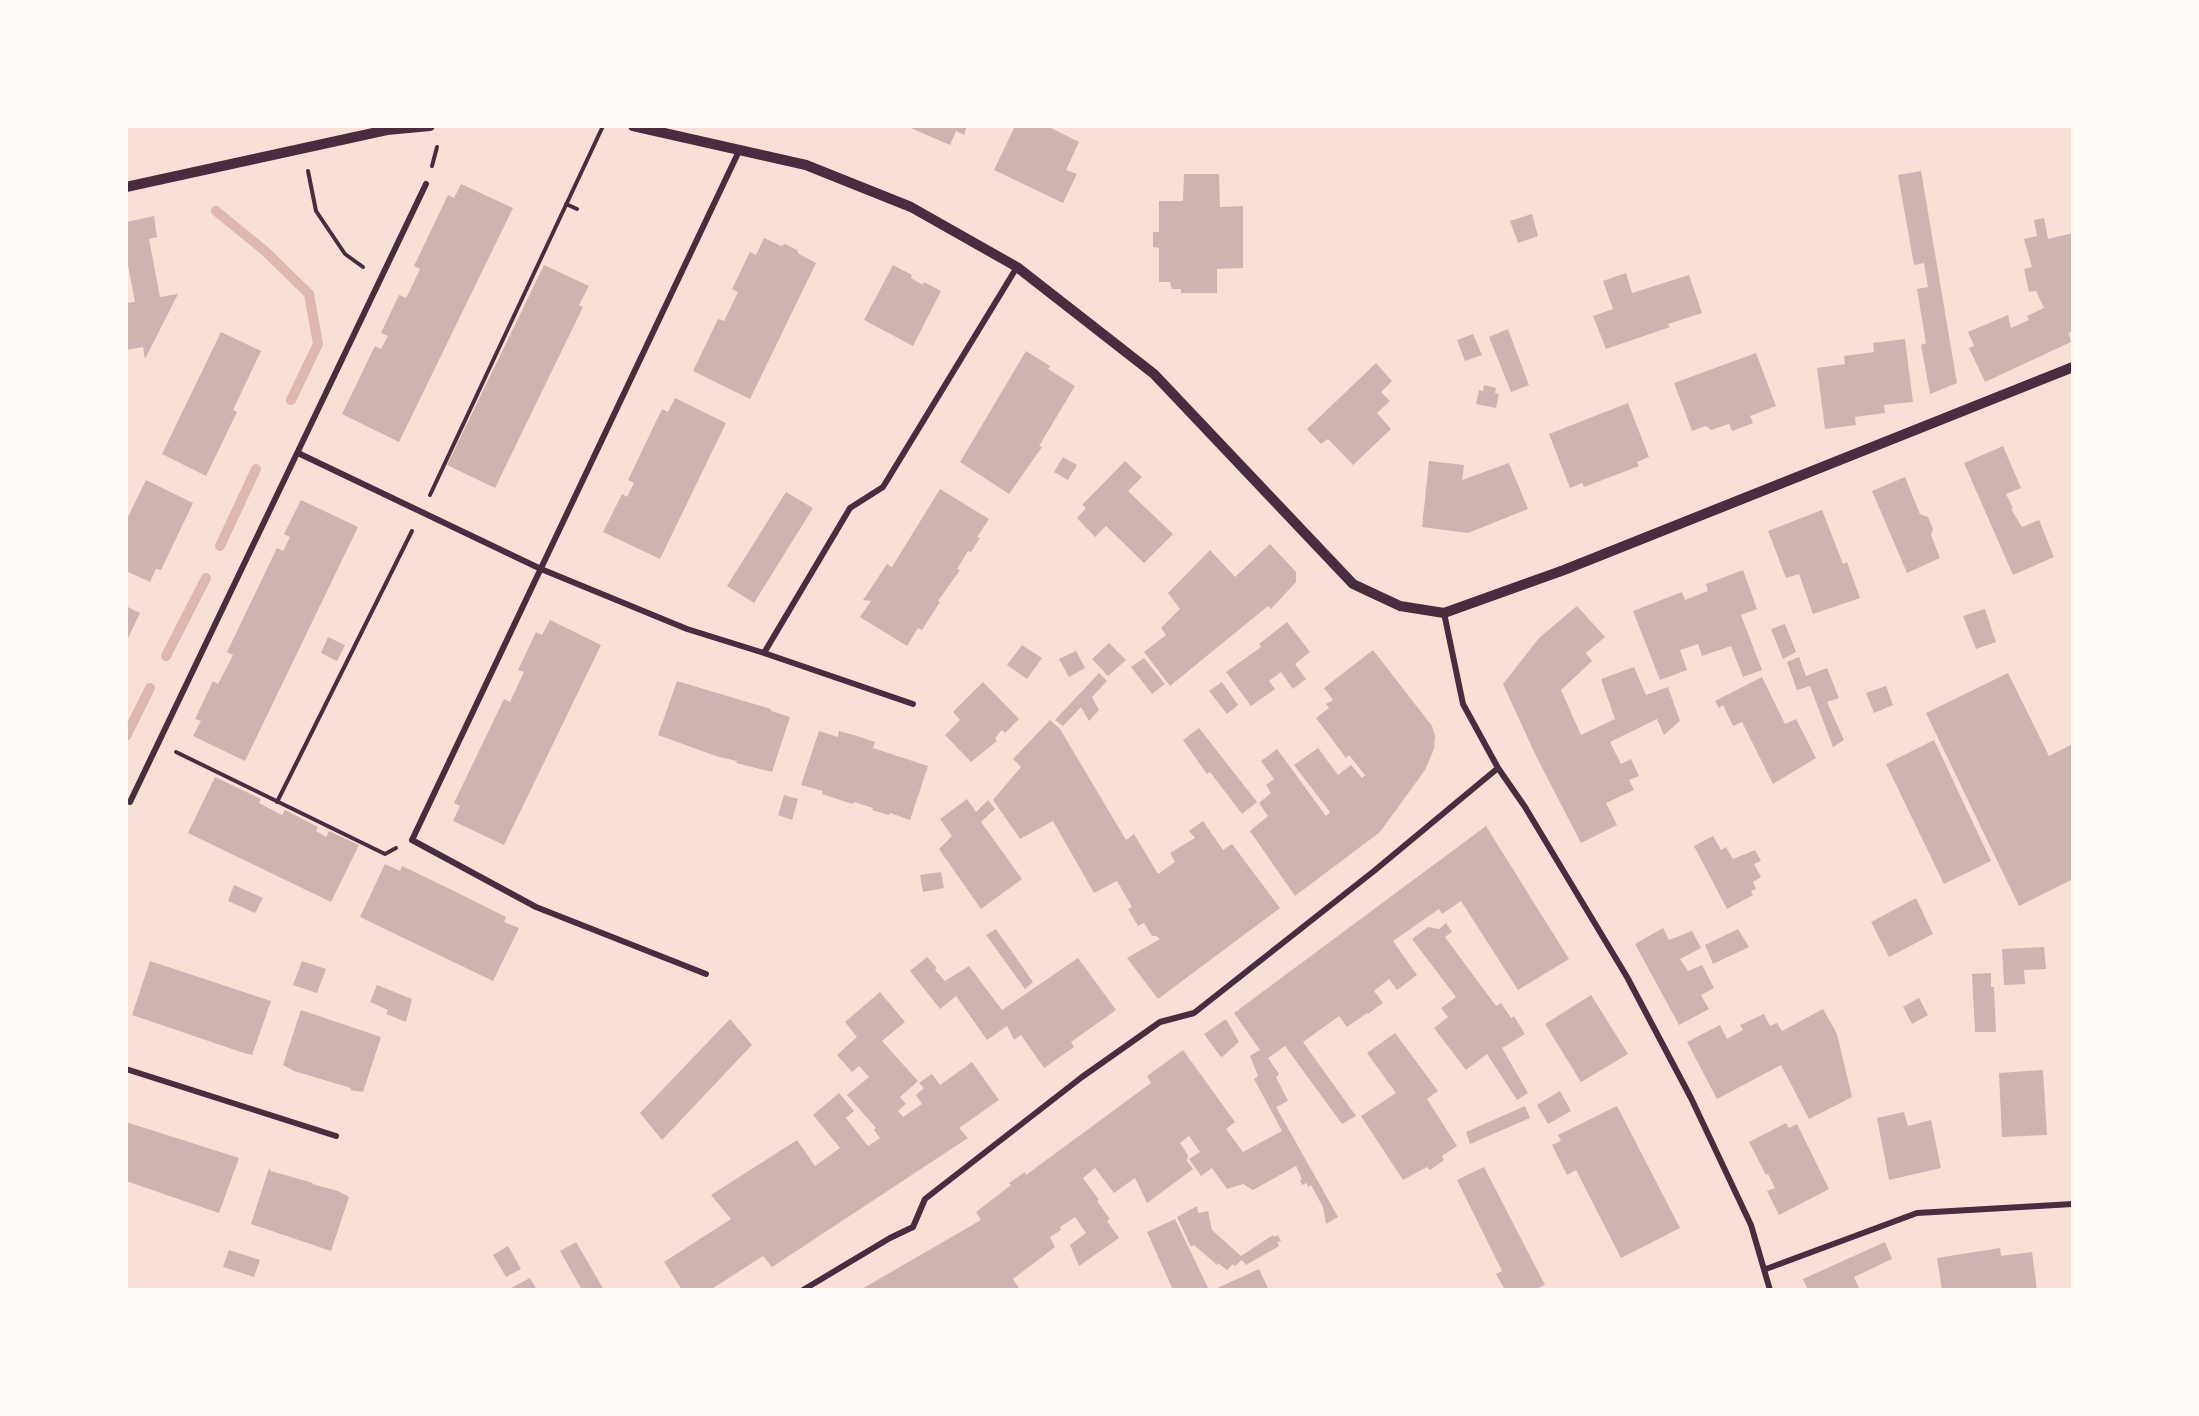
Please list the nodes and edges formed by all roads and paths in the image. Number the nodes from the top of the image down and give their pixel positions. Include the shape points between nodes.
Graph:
1 (430, 126) edge
2 (603, 126) edge
3 (633, 126) edge
4 (437, 146) dead end
5 (303, 148) junction
6 (740, 149) junction
7 (426, 184) joint
8 (126, 187) edge
9 (566, 204) junction
10 (577, 209) dead end
11 (1017, 267) junction
12 (381, 280) junction
13 (2073, 367) edge
14 (298, 453) junction
15 (421, 513) junction
16 (541, 569) junction
17 (1444, 613) junction
18 (765, 653) junction
19 (913, 704) dead end
20 (158, 744) junction
21 (1498, 768) junction
22 (130, 802) dead end
23 (277, 802) junction
24 (412, 840) junction
25 (705, 974) dead end
26 (126, 1069) edge
27 (336, 1136) dead end
28 (2073, 1204) edge
29 (1766, 1269) junction
30 (804, 1290) edge
31 (1770, 1290) edge

1 - 5 street via 387,130
2 - 9 path
3 - 6 street
4 - 7 path
5 - 8 street
5 - 12 path via 316,211 345,254
6 - 11 street via 806,165 911,207
6 - 16 street
7 - 12 street
9 - 10 path
9 - 15 path
11 - 17 street via 1154,374 1353,584 1400,606
11 - 18 street via 883,487 850,508
12 - 14 street
13 - 17 street via 1564,570
14 - 15 street
14 - 20 street
15 - 16 street
15 - 23 path
16 - 18 street via 687,629
16 - 24 street
17 - 21 street via 1463,704
18 - 19 street
20 - 22 street
20 - 23 path
21 - 29 street via 1628,977 1691,1098 1751,1225
21 - 30 street via 1374,872 1194,1013 1160,1022 925,1199 913,1227
23 - 24 path via 385,854
24 - 25 street via 536,907
26 - 27 street
28 - 29 street via 1917,1213
29 - 31 street

